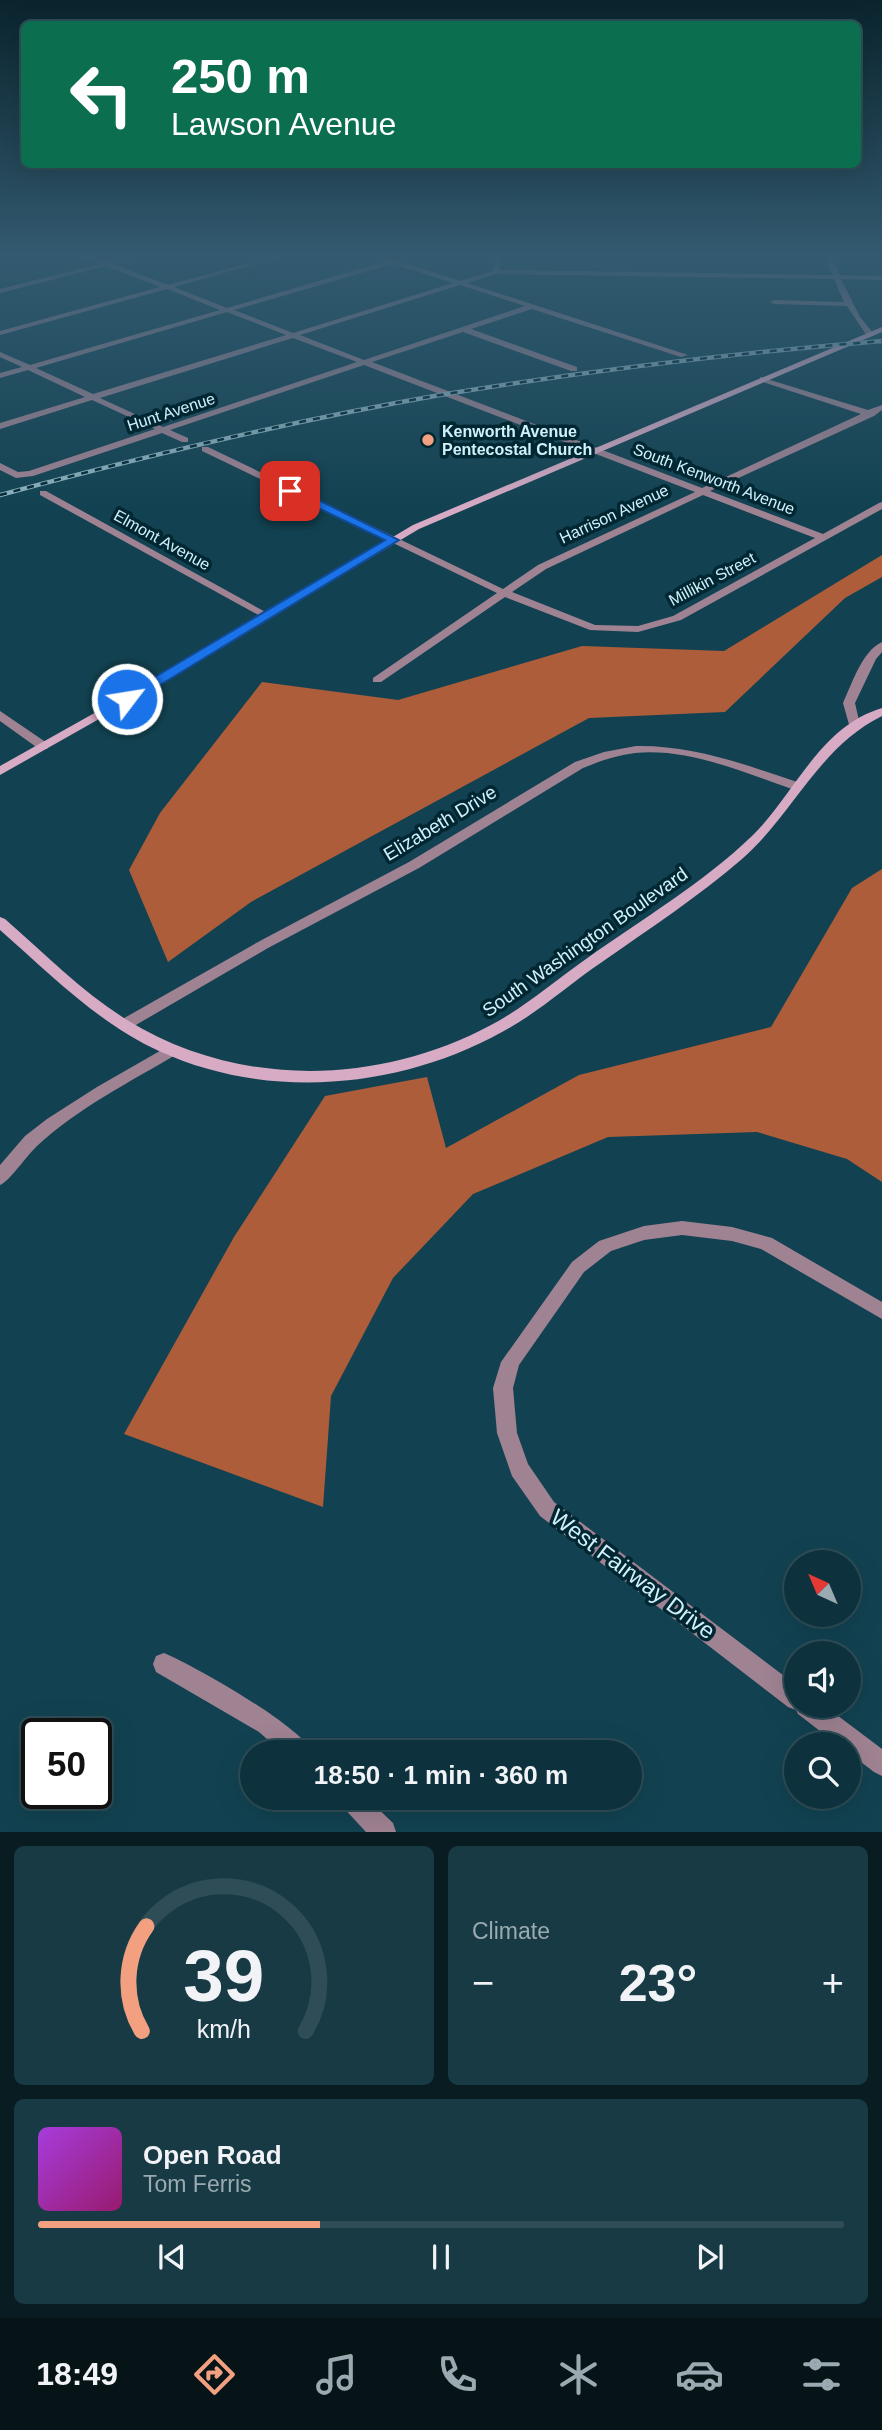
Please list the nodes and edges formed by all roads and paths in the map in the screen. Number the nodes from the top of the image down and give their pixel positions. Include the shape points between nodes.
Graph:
1 (124, 340) edge
2 (277, 340) edge
3 (309, 340) edge
4 (429, 340) edge
5 (495, 340) edge
6 (639, 340) edge
7 (855, 340) edge
8 (0, 354) edge
9 (684, 355) dead end
10 (366, 362) junction
11 (30, 368) junction
12 (575, 369) dead end
13 (0, 376) edge
14 (763, 379) junction
15 (92, 397) junction
16 (882, 407) edge
17 (869, 413) junction
18 (882, 418) edge
19 (0, 426) edge
20 (162, 429) junction
21 (185, 440) dead end
22 (205, 449) dead end
23 (595, 450) junction
24 (0, 466) edge
25 (704, 491) junction
26 (43, 493) dead end
27 (882, 505) edge
28 (822, 537) junction
29 (394, 540) junction
30 (505, 593) junction
31 (266, 615) junction
32 (882, 645) edge
33 (377, 680) dead end
34 (882, 712) edge
35 (0, 715) edge
36 (854, 725) junction
37 (43, 746) junction
38 (0, 771) edge
39 (796, 786) junction
40 (1, 925) edge
41 (124, 1025) junction
42 (172, 1050) junction
43 (0, 1178) edge
44 (882, 1311) edge
45 (164, 1664) dead end
46 (784, 1690) edge
47 (822, 1718) edge
48 (286, 1740) edge
49 (882, 1764) edge
50 (362, 1810) edge
51 (384, 1832) edge

1 - 11 street
2 - 15 street
3 - 10 street, South Kenworth Avenue
4 - 10 street, Hunt Avenue
5 - 12 street
6 - 9 street
7 - 14 main road
8 - 11 street
10 - 20 street, Hunt Avenue
10 - 23 street, South Kenworth Avenue
11 - 13 street
11 - 15 street
14 - 17 street
14 - 23 main road
15 - 19 street
15 - 20 street
16 - 17 street, Harrison Avenue
17 - 18 street
17 - 25 street, Harrison Avenue
20 - 21 street
20 - 24 street, Hunt Avenue via 30,474 16,475
22 - 29 street, Millikin Street
23 - 25 street, South Kenworth Avenue
23 - 29 main road via 430,520
25 - 28 street, South Kenworth Avenue
25 - 30 street, Harrison Avenue via 542,567
26 - 31 street, Elmont Avenue
27 - 28 street, Millikin Street
28 - 30 street, Millikin Street via 677,618 638,629 594,628
29 - 30 street, Millikin Street
29 - 31 main road
30 - 33 street, Harrison Avenue
31 - 37 main road
32 - 36 street via 849,704
34 - 36 main road, South Washington Boulevard
35 - 37 street
36 - 39 main road, South Washington Boulevard via 829,745
37 - 38 main road
39 - 41 street, Elizabeth Drive via 671,748 644,747 600,755 414,865
39 - 42 main road, South Washington Boulevard via 758,837 706,881 528,1008 448,1051 371,1073 312,1080 256,1075
40 - 41 main road, South Washington Boulevard
41 - 42 main road, South Washington Boulevard
42 - 43 street via 46,1128 22,1147
44 - 46 street, West Fairway Drive via 766,1243 682,1228 644,1233 605,1246 578,1266 510,1362 503,1388 507,1433 519,1469 547,1509
45 - 48 street via 267,1724
47 - 49 street
50 - 51 street

